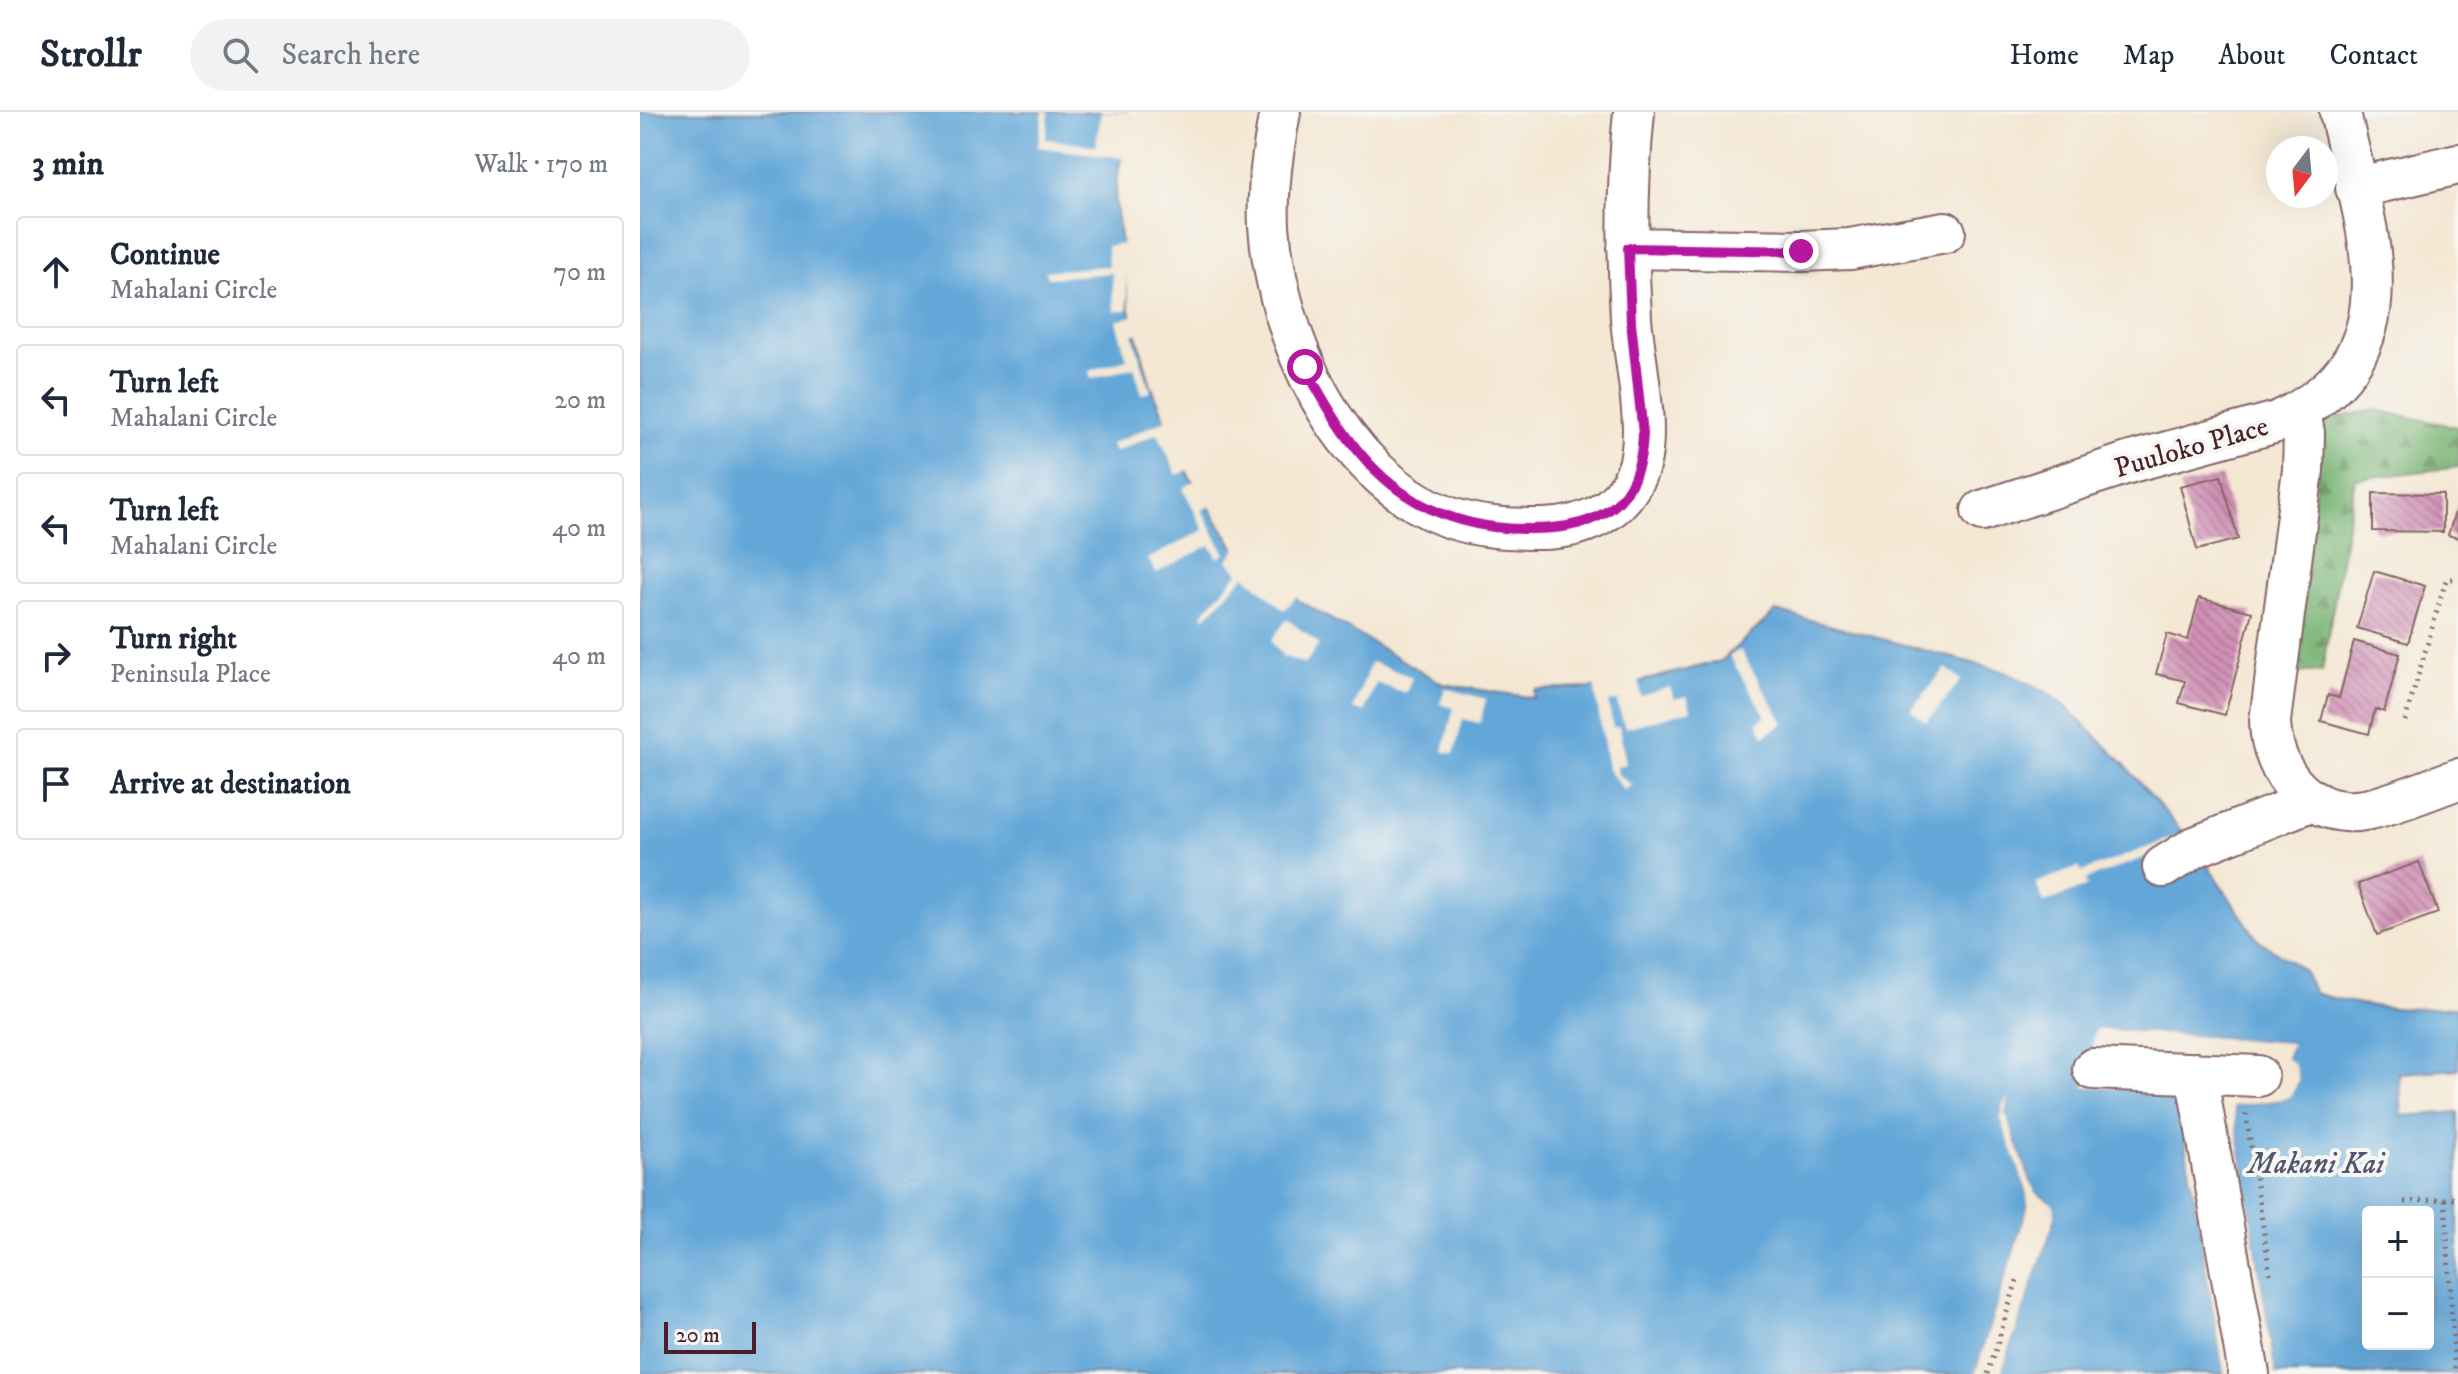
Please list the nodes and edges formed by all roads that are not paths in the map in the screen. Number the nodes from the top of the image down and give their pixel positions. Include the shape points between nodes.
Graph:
1 (1280, 112) edge
2 (1634, 112) edge
3 (2340, 112) edge
4 (2458, 164) edge
5 (2356, 188) junction
6 (1945, 232) dead end
7 (1628, 248) junction
8 (2300, 412) junction
9 (1982, 511) dead end
10 (2458, 779) edge
11 (2313, 800) junction
12 (2163, 867) dead end
13 (2093, 1069) dead end
14 (2196, 1073) junction
15 (2258, 1076) dead end
16 (2249, 1374) edge

1 - 7 street via 1272,152 1269,225 1280,298 1295,345 1321,398 1361,454 1404,494 1448,517 1490,527 1578,526 1606,513 1629,489 1638,471 1643,434
2 - 7 street
3 - 5 street, Puuloko Place
4 - 5 street
5 - 8 street, Puuloko Place via 2372,265 2366,333 2342,376
6 - 7 street via 1838,250
8 - 9 street, Puuloko Place
8 - 11 street via 2303,470 2270,740 2285,775
10 - 11 street via 2369,809 2331,808
11 - 12 street via 2195,847
13 - 14 street
14 - 15 street
14 - 16 street

